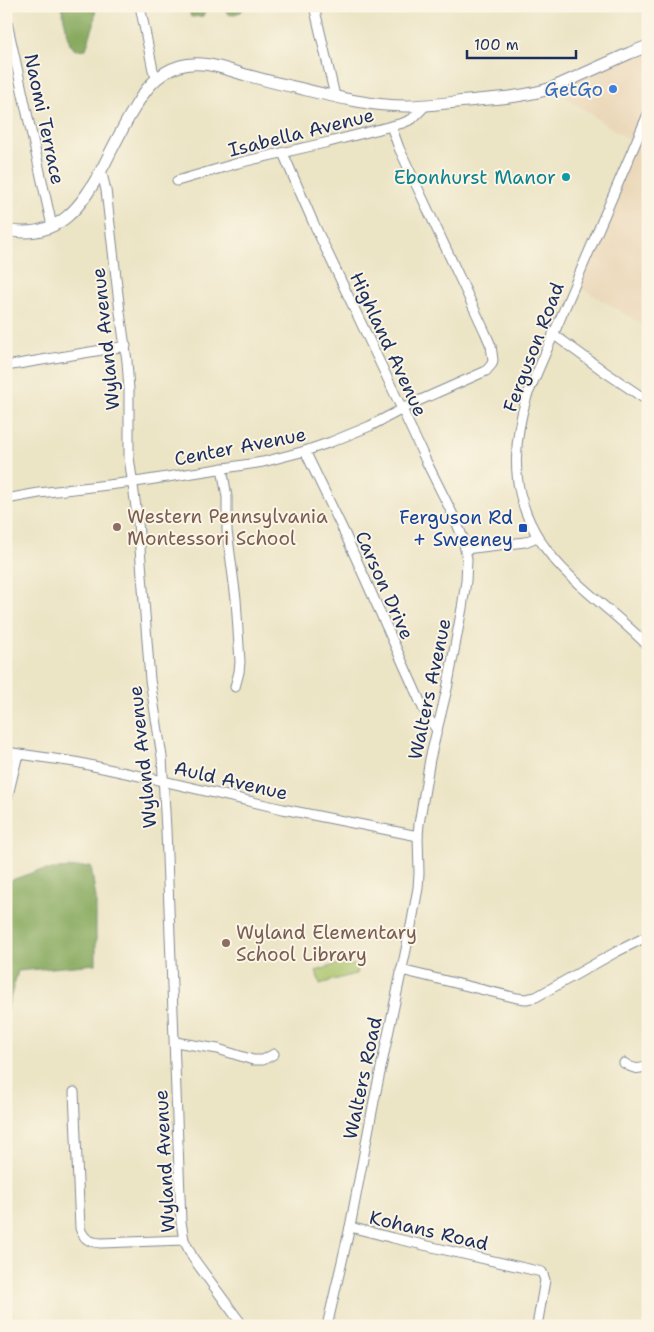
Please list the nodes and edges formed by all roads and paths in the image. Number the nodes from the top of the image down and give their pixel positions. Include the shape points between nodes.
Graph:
1 (140, 6) edge
2 (314, 6) edge
3 (6, 18) edge
4 (648, 46) edge
5 (157, 78) junction
6 (335, 96) junction
7 (426, 105) junction
8 (648, 114) edge
9 (391, 126) junction
10 (283, 153) junction
11 (101, 170) junction
12 (177, 181) dead end
13 (52, 226) junction
14 (6, 230) edge
15 (553, 334) junction
16 (126, 346) junction
17 (6, 366) edge
18 (648, 401) edge
19 (402, 409) junction
20 (305, 451) junction
21 (222, 468) junction
22 (132, 482) junction
23 (6, 499) edge
24 (537, 537) junction
25 (466, 549) junction
26 (648, 646) edge
27 (235, 687) dead end
28 (437, 730) junction
29 (6, 752) edge
30 (18, 754) junction
31 (164, 781) junction
32 (6, 803) edge
33 (418, 836) junction
34 (648, 936) edge
35 (401, 970) junction
36 (175, 1042) junction
37 (274, 1054) dead end
38 (624, 1064) dead end
39 (648, 1066) edge
40 (74, 1092) dead end
41 (350, 1227) junction
42 (184, 1240) junction
43 (243, 1326) edge
44 (327, 1326) edge
45 (537, 1326) edge

1 - 5 street
2 - 6 street
3 - 13 street, Naomi Terrace
4 - 7 main road via 538,92
5 - 6 main road via 182,65 203,64
5 - 11 main road via 140,98
6 - 7 main road via 387,105
7 - 9 street, Isabella Avenue via 412,119
8 - 15 street, Ferguson Road
9 - 10 street, Isabella Avenue
9 - 19 street, Center Avenue via 492,353 492,364 486,370
10 - 12 street, Isabella Avenue
10 - 19 street, Highland Avenue
11 - 13 main road via 77,207
11 - 16 street, Wyland Avenue
13 - 14 main road via 29,232
15 - 18 street
15 - 24 street, Ferguson Road via 528,396 516,445 520,491
16 - 17 street
16 - 22 street, Wyland Avenue
19 - 20 street, Center Avenue via 370,426
19 - 25 street, Highland Avenue
20 - 21 street, Center Avenue
20 - 28 street, Carson Drive via 346,534 423,708
21 - 22 street, Center Avenue
21 - 27 street via 240,653
22 - 23 street, Center Avenue
22 - 31 street, Wyland Avenue via 150,680
24 - 25 street via 525,542
24 - 26 street, Ferguson Road via 572,579
25 - 28 street, Walters Avenue via 465,591
28 - 33 street, Walters Avenue
29 - 30 street, Auld Avenue
30 - 31 street, Auld Avenue
30 - 32 street
31 - 33 street, Auld Avenue
31 - 36 street, Wyland Avenue
33 - 35 street, Walters Road via 418,888
34 - 35 street via 531,998 517,998
35 - 41 street, Walters Road
36 - 37 street via 252,1060 263,1060
36 - 42 street, Wyland Avenue
38 - 39 street via 640,1070
40 - 42 street via 82,1235 89,1241 101,1243
41 - 44 street, Walters Road
41 - 45 street, Kohans Road via 542,1272 545,1280
42 - 43 street, Wyland Avenue via 198,1265

